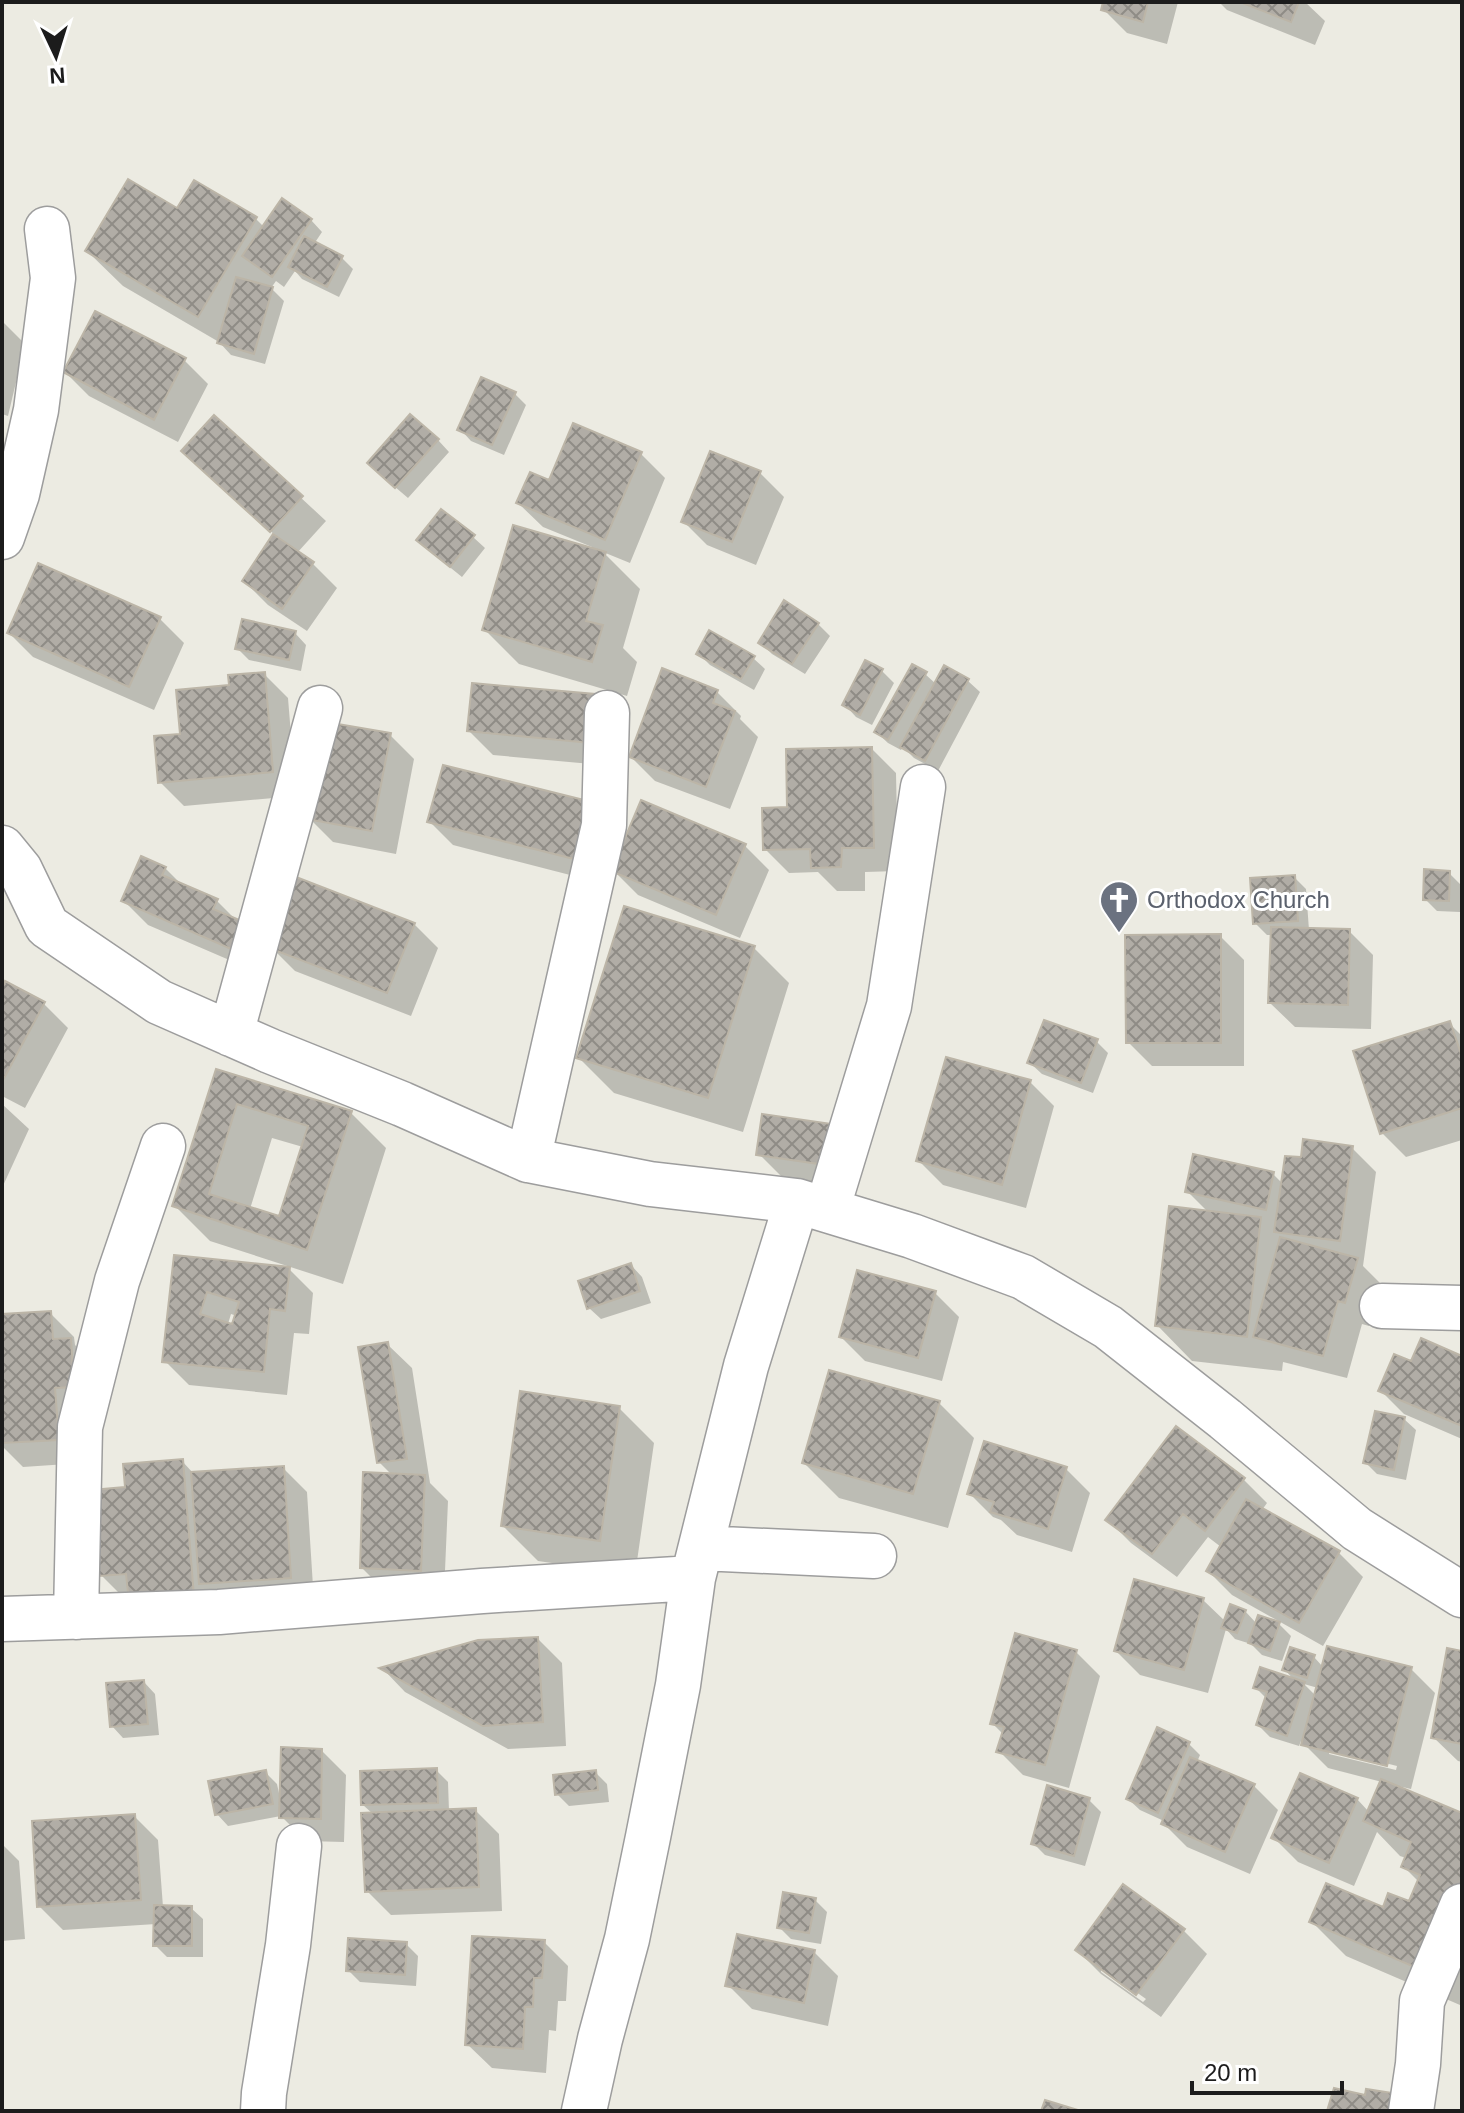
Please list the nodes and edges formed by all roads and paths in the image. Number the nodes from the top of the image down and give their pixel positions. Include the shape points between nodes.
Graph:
1 (47, 229) dead end
2 (2, 537) edge
3 (320, 708) dead end
4 (607, 713) dead end
5 (923, 787) dead end
6 (2, 848) edge
7 (231, 1034) junction
8 (163, 1146) dead end
9 (528, 1160) junction
10 (812, 1206) junction
11 (1382, 1306) dead end
12 (1462, 1308) edge
13 (874, 1556) dead end
14 (697, 1563) junction
15 (1462, 1595) edge
16 (76, 1617) junction
17 (2, 1619) edge
18 (299, 1846) dead end
19 (1462, 1906) edge
20 (263, 2111) edge
21 (584, 2111) edge
22 (1411, 2111) edge

1 - 2 street via 53,278 36,410
3 - 7 street
4 - 9 street via 604,825
5 - 10 street via 889,1006
6 - 7 street via 20,870 47,926 159,1002
7 - 9 street
8 - 16 street via 117,1281 80,1427
9 - 10 street via 650,1184
10 - 14 street via 746,1366
10 - 15 street via 1023,1277 1108,1327 1357,1529
11 - 12 street
13 - 14 street
14 - 16 street via 482,1591 219,1612
14 - 21 street via 627,1939
16 - 17 street
18 - 20 street
19 - 22 street via 1422,2001

